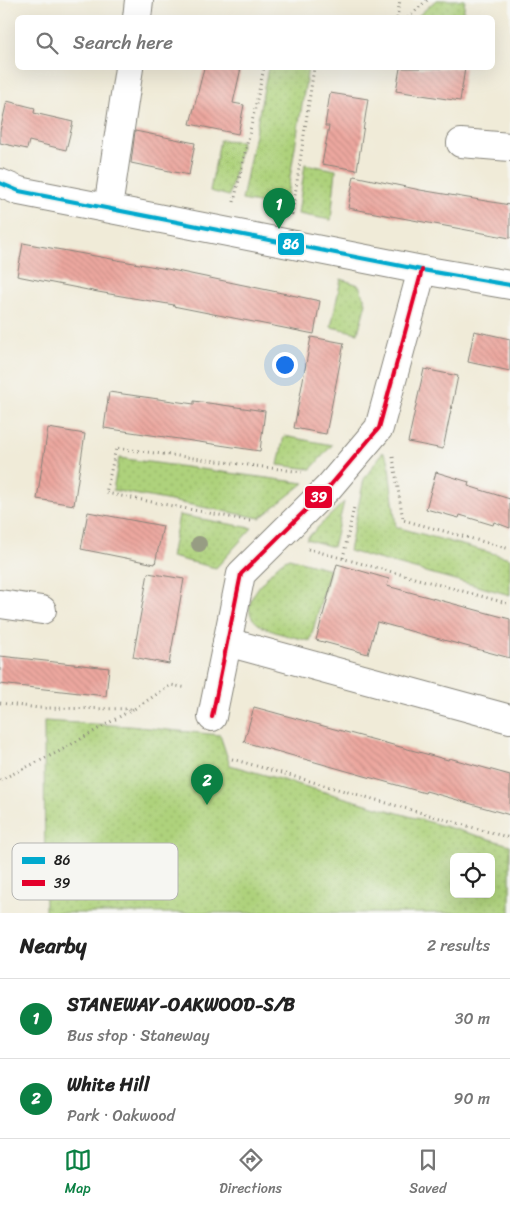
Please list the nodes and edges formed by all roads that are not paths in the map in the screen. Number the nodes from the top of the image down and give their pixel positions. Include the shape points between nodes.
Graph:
1 (139, 0) edge
2 (137, 15) edge
3 (129, 70) edge
4 (461, 143) dead end
5 (510, 148) edge
6 (0, 183) edge
7 (108, 208) junction
8 (422, 270) junction
9 (510, 285) edge
10 (0, 604) edge
11 (42, 610) dead end
12 (227, 642) junction
13 (214, 706) road end
14 (510, 719) edge

1 - 2 street
3 - 7 street
4 - 5 street
6 - 7 street via 19,191
7 - 8 street
8 - 9 street
8 - 12 street via 379,428 338,477 241,574
10 - 11 street
12 - 13 street
12 - 14 street

